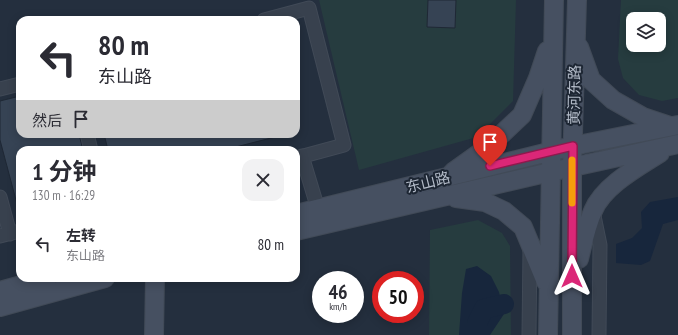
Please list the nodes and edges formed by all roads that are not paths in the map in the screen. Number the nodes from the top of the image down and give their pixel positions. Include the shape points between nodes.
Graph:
1 (554, 0) edge
2 (577, 0) edge
3 (279, 16) edge
4 (553, 33) junction
5 (576, 37) junction
6 (16, 85) edge
7 (0, 89) edge
8 (674, 126) edge
9 (676, 145) edge
10 (573, 146) junction
11 (550, 152) junction
12 (300, 157) edge
13 (300, 160) edge
14 (572, 167) junction
15 (550, 172) junction
16 (445, 178) junction
17 (445, 196) junction
18 (0, 197) edge
19 (318, 209) junction
20 (593, 210) junction
21 (300, 213) edge
22 (300, 230) edge
23 (10, 234) edge
24 (530, 244) junction
25 (33, 282) edge
26 (91, 282) edge
27 (155, 282) edge
28 (548, 289) junction
29 (572, 289) junction
30 (0, 291) edge
31 (0, 307) edge
32 (154, 335) edge
33 (528, 335) edge
34 (548, 335) edge
35 (572, 335) edge
36 (599, 335) edge

1 - 4 street, 黄河东路
2 - 5 street, 黄河东路
3 - 12 street via 309,8 344,145
4 - 11 street, 黄河东路
4 - 16 street via 522,116 488,147
5 - 8 street via 591,80 613,100 643,117
5 - 10 street, 黄河东路
6 - 7 street
8 - 10 street, 东山路
9 - 14 street, 东山路
9 - 20 street via 629,172 605,193
10 - 11 street, 东山路
10 - 14 street, 黄河东路
11 - 15 street, 黄河东路
11 - 16 street, 东山路
13 - 19 street
14 - 15 street, 东山路
14 - 29 street, 黄河东路
15 - 17 street, 东山路
15 - 28 street, 黄河东路
16 - 19 street, 东山路
17 - 22 street, 东山路
17 - 24 street via 485,202 504,211 523,227
18 - 23 street
19 - 21 street, 东山路
20 - 29 street
20 - 36 street via 600,245
24 - 28 street
24 - 33 street
25 - 30 street
26 - 31 street
27 - 32 street
28 - 34 street, 黄河东路
29 - 35 street, 黄河东路

